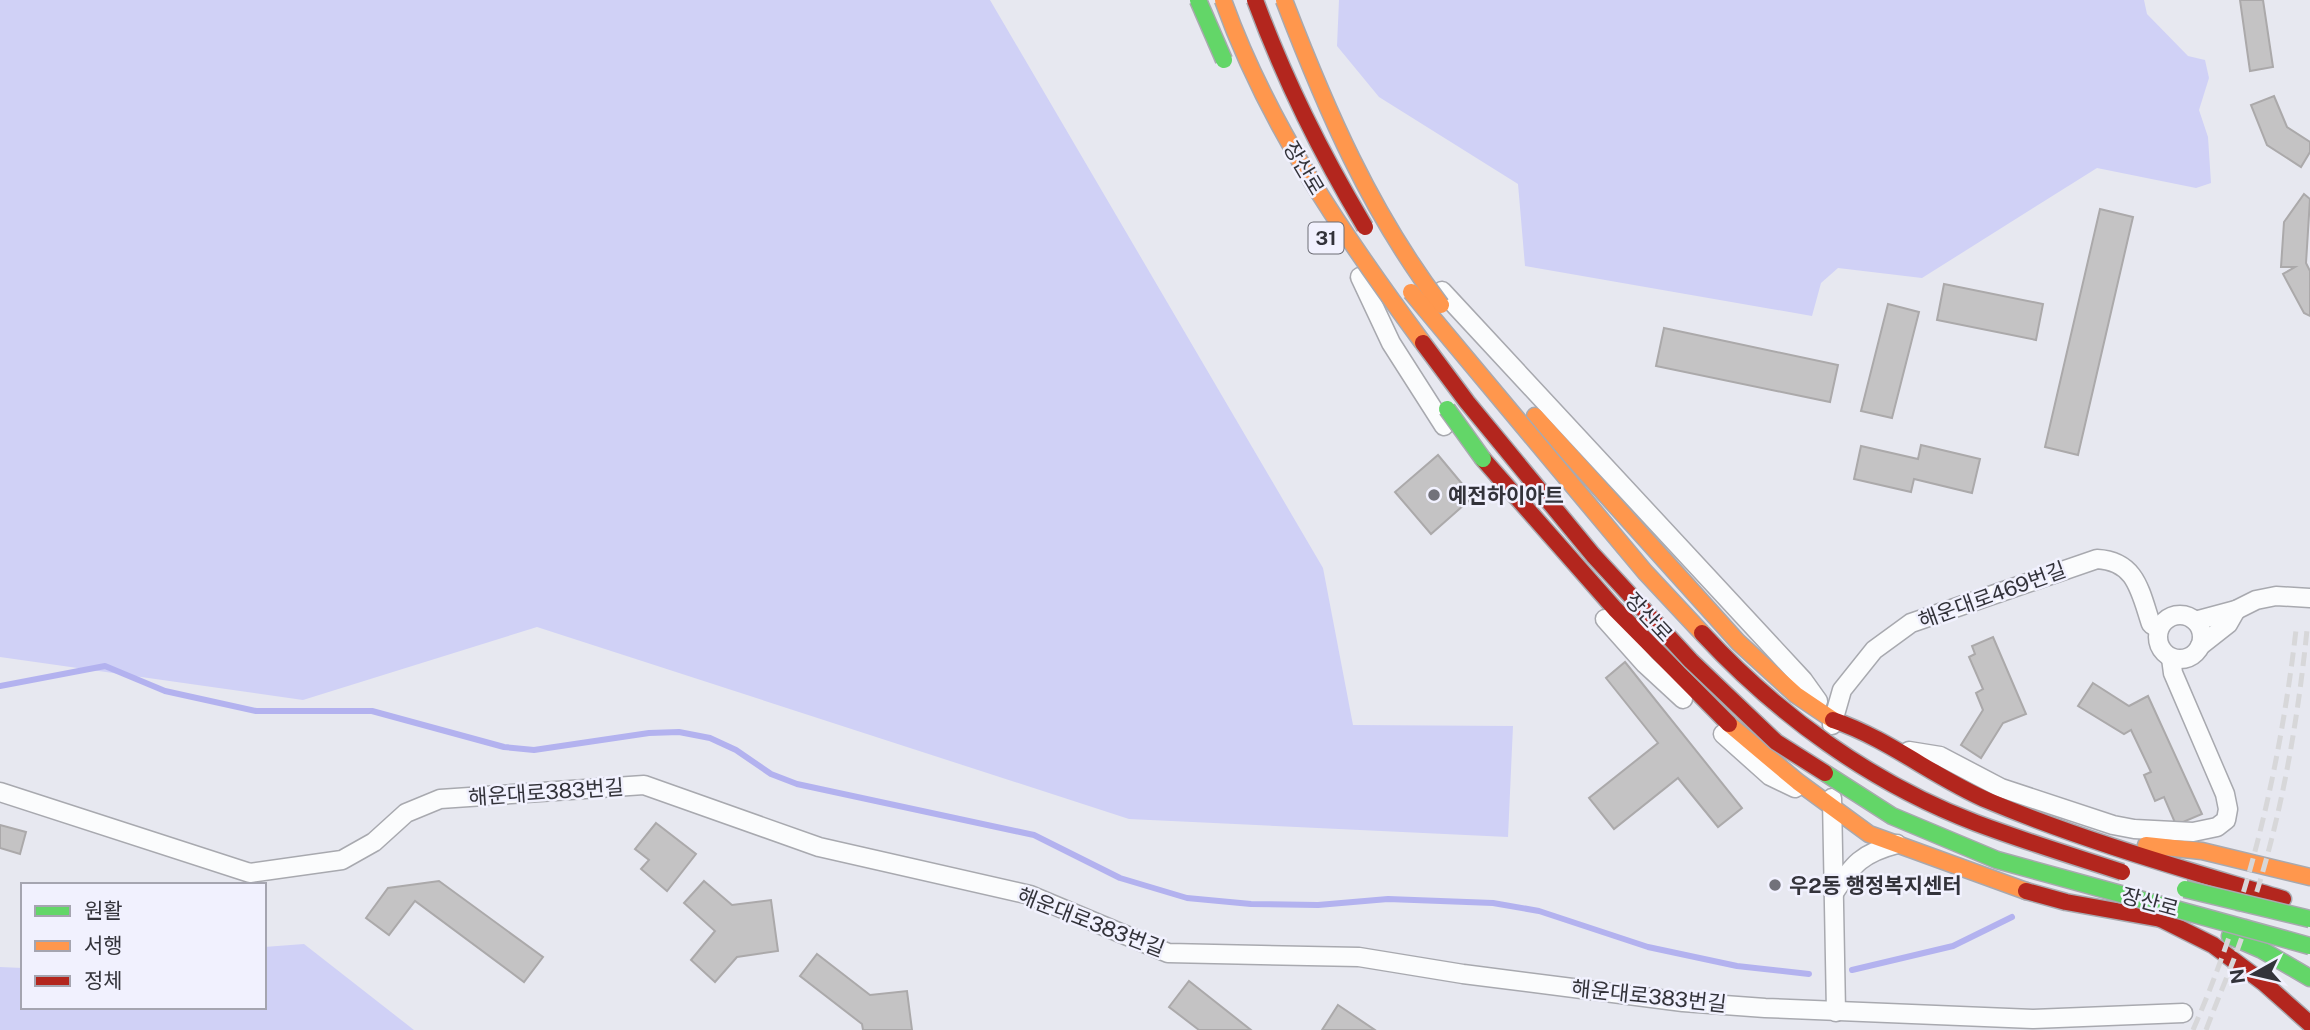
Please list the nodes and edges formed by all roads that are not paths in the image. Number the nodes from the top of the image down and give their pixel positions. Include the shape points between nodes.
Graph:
1 (1198, 0) edge
2 (1209, 0) edge
3 (1223, 0) edge
4 (1255, 0) edge
5 (1272, 0) edge
6 (1284, 0) edge
7 (1231, 76) dead end
8 (1363, 209) junction
9 (1337, 227) junction
10 (1373, 238) dead end
11 (1347, 271) dead end
12 (1401, 278) dead end
13 (2310, 598) edge
14 (2236, 610) junction
15 (2195, 621) junction
16 (2159, 629) junction
17 (2200, 646) junction
18 (2171, 658) junction
19 (1833, 720) junction
20 (1895, 749) junction
21 (0, 792) edge
22 (1832, 806) junction
23 (2068, 828) junction
24 (1897, 844) junction
25 (2138, 876) dead end
26 (2306, 877) edge
27 (2163, 883) dead end
28 (1834, 893) junction
29 (2310, 909) edge
30 (2159, 918) junction
31 (2310, 919) edge
32 (2310, 946) edge
33 (2310, 978) edge
34 (1836, 1012) junction
35 (2183, 1013) dead end
36 (2310, 1024) edge

1 - 7 main road, bridge
2 - 9 street via 1245,87
3 - 32 main road, 장산로, bridge via 1243,56 1298,160 1364,264 1467,402 1611,575 1691,661 1776,742 1892,816 1997,860
4 - 10 main road, 장산로, bridge via 1318,148
5 - 8 street via 1293,61
6 - 19 main road, bridge via 1329,118 1366,197 1430,291 1535,416 1738,642 1796,695
8 - 9 street
8 - 19 street via 1803,680
9 - 22 street via 1391,342 1478,476 1645,664 1770,776
11 - 22 main road, 31, bridge via 1483,459 1615,609 1729,724
12 - 25 main road, 장산로, bridge via 1645,572 1714,648 1780,708 1838,751 1910,793 1973,822
13 - 14 street via 2276,596
14 - 15 street
14 - 17 street via 2228,624
15 - 16 street via 2175,615
15 - 17 street via 2202,637
16 - 18 street, 해운대로469번길 via 2158,643
16 - 19 street, 해운대로469번길 via 2151,624 2127,569 2118,562 2096,559 1911,623 1874,650 1842,690
17 - 18 street via 2188,658
18 - 20 street, 해운대로469번길 via 2173,673 2225,794 2226,820 2217,827 2193,832 2113,825 2001,788 1940,756
19 - 20 main road
19 - 22 street, 해운대로469번길 via 1829,760
20 - 23 main road via 1987,800
21 - 34 street, 해운대로383번길 via 250,873 342,860 374,842 406,813 440,799 644,785 818,847 1030,895 1168,953 1359,957 1683,1002
22 - 24 main road, 31 via 1869,834
22 - 28 street, 해운대로469번길
23 - 26 main road via 2157,847 2202,851
23 - 29 main road via 2120,850
24 - 28 street via 1871,850 1852,866
24 - 30 main road, 31 via 2016,888
27 - 31 main road, 장산로, bridge
28 - 34 street, 해운대로469번길
30 - 33 main road, 31 via 2214,930 2262,950
30 - 36 main road via 2213,945
34 - 35 street, 해운대로383번길 via 2033,1018

